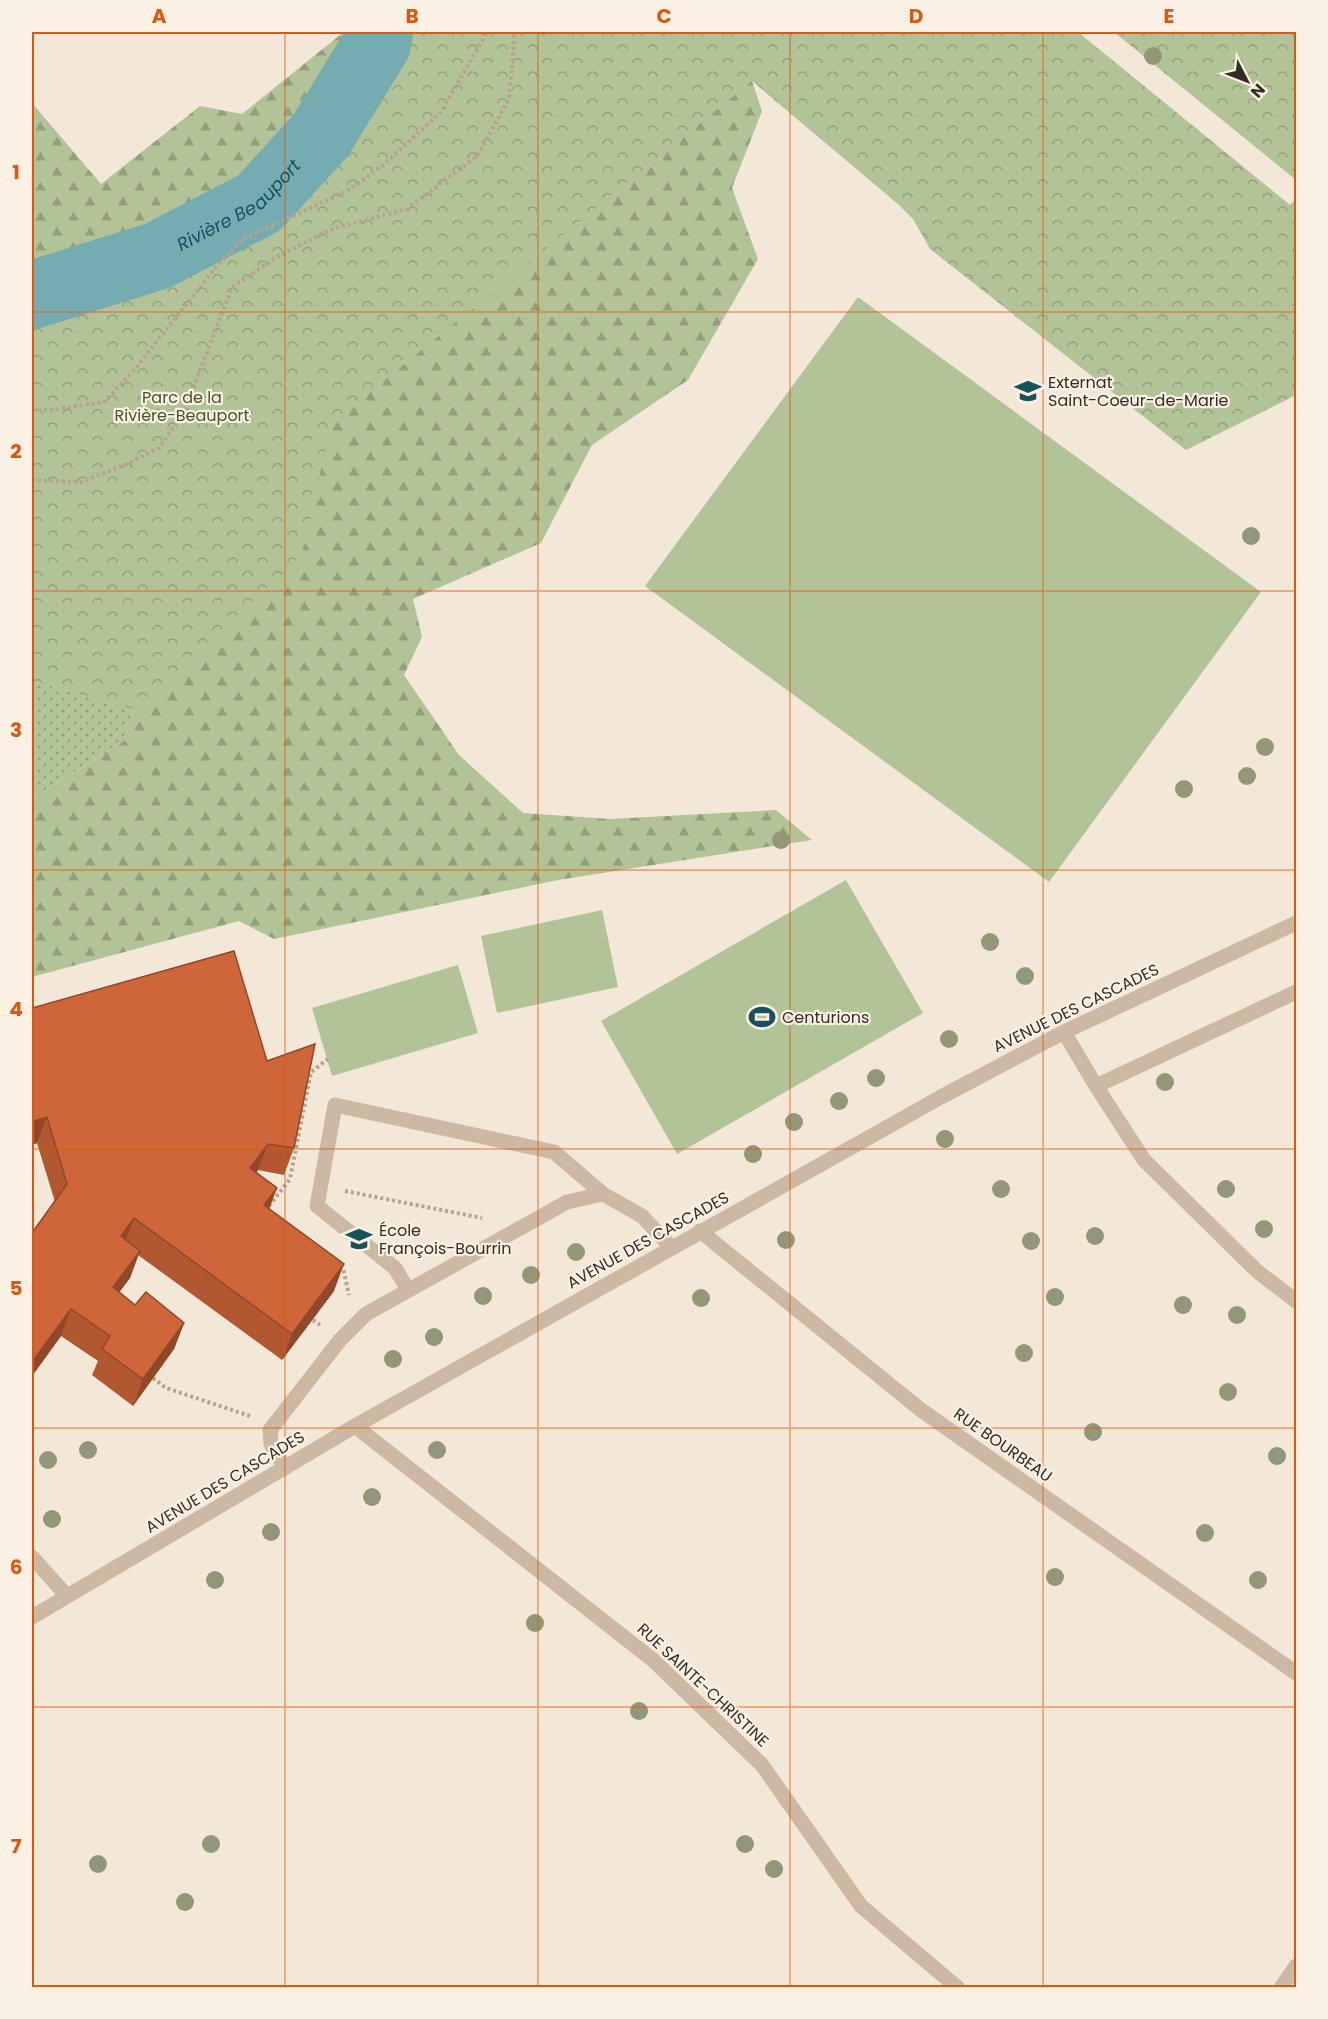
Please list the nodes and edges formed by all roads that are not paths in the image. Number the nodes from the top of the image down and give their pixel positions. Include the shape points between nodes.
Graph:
1 (1296, 923) edge
2 (1296, 992) edge
3 (1064, 1032) junction
4 (1096, 1086) junction
5 (603, 1194) junction
6 (700, 1231) junction
7 (671, 1247) junction
8 (408, 1290) junction
9 (1296, 1301) edge
10 (355, 1426) junction
11 (285, 1468) junction
12 (32, 1557) edge
13 (67, 1596) junction
14 (32, 1617) edge
15 (1296, 1673) edge
16 (1296, 1966) edge
17 (958, 1988) edge
18 (1281, 1988) edge

1 - 3 street, AVENUE DES CASCADES
2 - 4 street
3 - 4 street
3 - 6 street, AVENUE DES CASCADES
4 - 9 street via 1144,1160 1258,1272
5 - 7 street via 642,1216
5 - 8 street via 567,1202
5 - 8 street via 554,1152 335,1106 317,1206 395,1268
6 - 7 street, AVENUE DES CASCADES
6 - 15 street, RUE BOURBEAU via 921,1410
7 - 10 street, AVENUE DES CASCADES
8 - 11 street via 354,1324 274,1424 270,1430 271,1444
10 - 11 street, AVENUE DES CASCADES
10 - 17 street, RUE SAINTE-CHRISTINE via 653,1660 762,1765 861,1906
11 - 13 street, AVENUE DES CASCADES
12 - 13 street
13 - 14 street, AVENUE DES CASCADES
16 - 18 street

